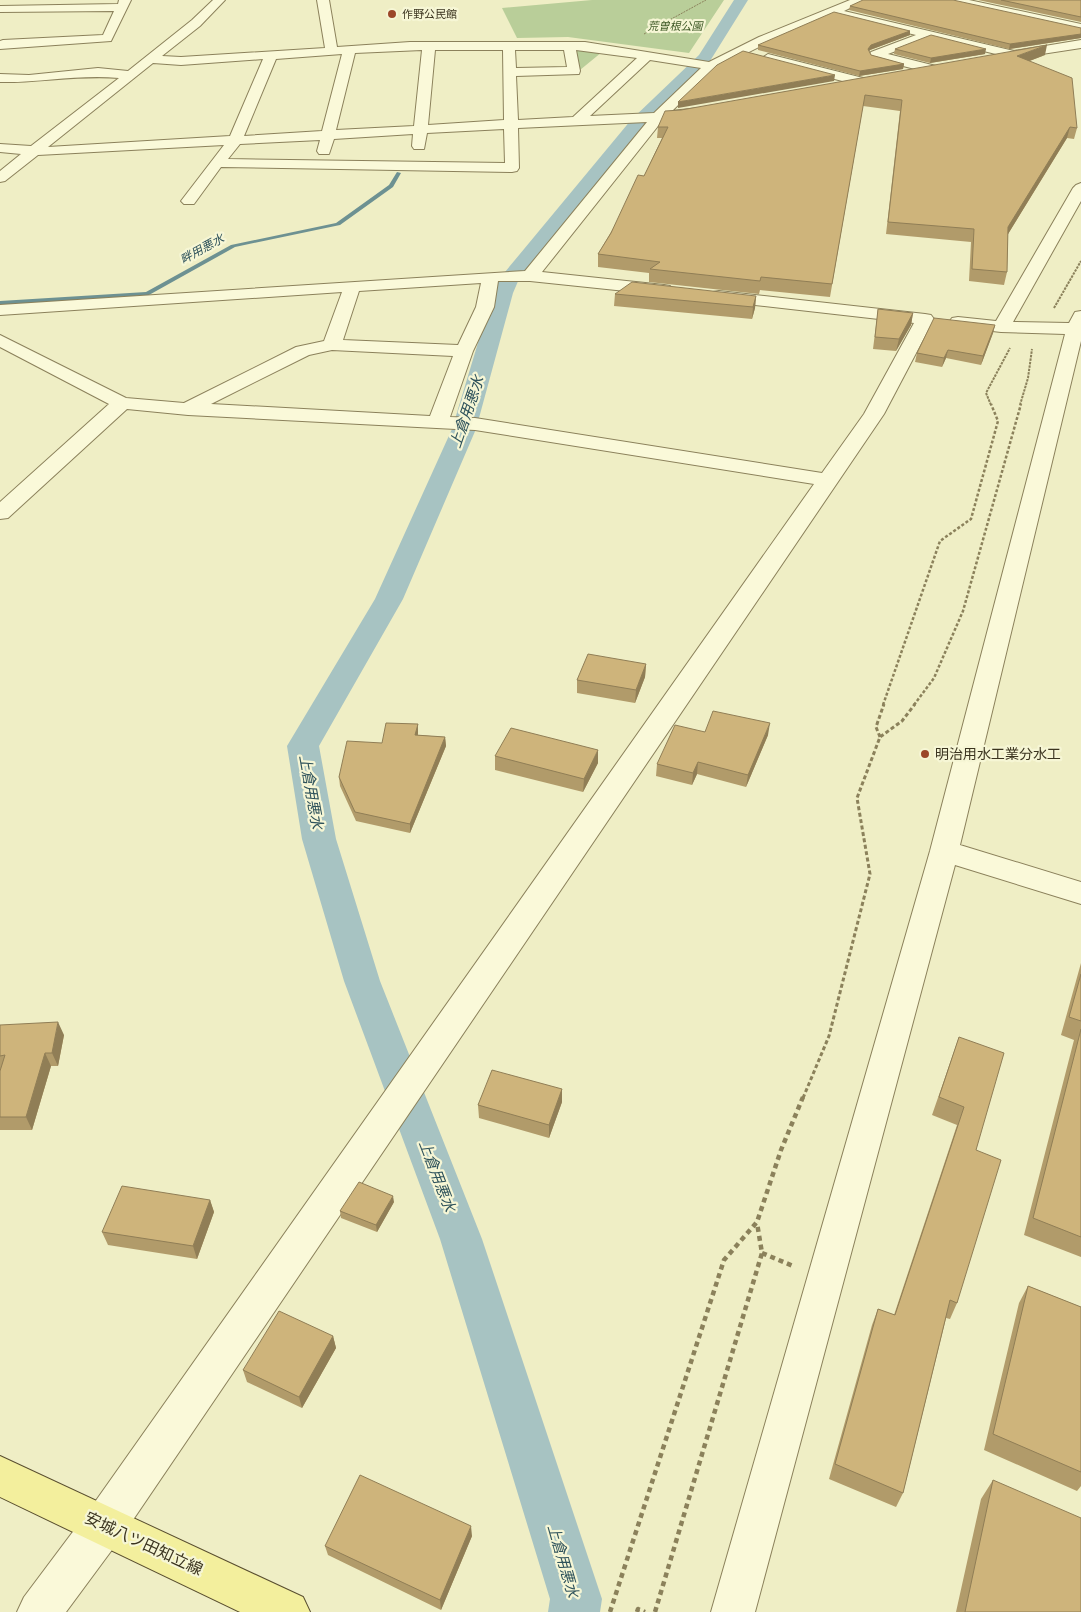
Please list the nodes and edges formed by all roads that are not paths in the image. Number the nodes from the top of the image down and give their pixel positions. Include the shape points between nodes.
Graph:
1 (219, 0) edge
2 (323, 0) edge
3 (860, 0) edge
4 (953, 0) edge
5 (1016, 3) edge
6 (123, 4) edge
7 (0, 9) edge
8 (1000, 10) junction
9 (834, 12) junction
10 (981, 17) edge
11 (953, 28) edge
12 (1081, 28) edge
13 (932, 35) junction
14 (963, 42) junction
15 (1081, 44) edge
16 (0, 45) edge
17 (429, 46) junction
18 (509, 46) junction
19 (570, 46) junction
20 (350, 49) junction
21 (945, 49) edge
22 (332, 51) junction
23 (739, 51) junction
24 (1013, 54) junction
25 (271, 56) junction
26 (647, 56) junction
27 (151, 59) junction
28 (986, 59) edge
29 (933, 64) edge
30 (711, 66) junction
31 (510, 72) junction
32 (131, 75) junction
33 (0, 78) edge
34 (29, 79) junction
35 (879, 79) edge
36 (862, 82) junction
37 (14, 89) dead end
38 (828, 89) edge
39 (708, 110) edge
40 (658, 117) junction
41 (578, 120) junction
42 (511, 124) junction
43 (422, 130) junction
44 (328, 134) junction
45 (0, 139) edge
46 (48, 139) junction
47 (235, 141) junction
48 (0, 148) edge
49 (33, 151) junction
50 (217, 163) junction
51 (320, 164) junction
52 (416, 167) junction
53 (0, 178) edge
54 (1081, 188) edge
55 (189, 201) dead end
56 (530, 276) junction
57 (497, 277) junction
58 (352, 287) junction
59 (678, 292) edge
60 (698, 294) edge
61 (0, 310) edge
62 (925, 319) junction
63 (1079, 325) edge
64 (1002, 326) junction
65 (0, 340) edge
66 (332, 345) junction
67 (464, 351) junction
68 (122, 403) junction
69 (188, 409) junction
70 (445, 423) junction
71 (827, 480) junction
72 (0, 513) edge
73 (944, 851) junction
74 (1081, 893) edge
75 (0, 1476) edge
76 (105, 1524) junction
77 (39, 1612) edge
78 (288, 1612) edge
79 (732, 1612) edge

1 - 27 street
2 - 22 street
3 - 9 street
4 - 8 street
5 - 8 street
6 - 7 street
6 - 16 street via 107,38
8 - 10 street
8 - 12 street
9 - 13 street
9 - 23 street
11 - 13 street
13 - 14 street
13 - 29 street via 876,55 908,69
14 - 21 street
14 - 24 street
15 - 24 street
17 - 18 street
17 - 20 street
17 - 43 street
18 - 19 street
18 - 31 street
19 - 26 street
19 - 31 street via 574,71
20 - 22 street
20 - 44 street
22 - 25 street
23 - 30 street
23 - 36 street
24 - 28 street
25 - 27 street via 181,61
25 - 47 street
26 - 30 street
26 - 41 street
27 - 32 street
30 - 40 street
31 - 42 street
32 - 34 street via 98,72
32 - 46 street
33 - 34 street
34 - 37 street
35 - 36 street
36 - 38 street
39 - 40 street
40 - 41 street
40 - 56 street
41 - 42 street
42 - 43 street
42 - 52 street via 512,168
43 - 44 street
43 - 52 street
44 - 47 street
44 - 51 street
45 - 46 street
46 - 49 street
47 - 49 street
47 - 50 street
48 - 49 street
49 - 53 street
50 - 51 street
50 - 55 street
51 - 52 street
54 - 64 street
56 - 57 street
56 - 59 street
57 - 58 street
57 - 67 street
58 - 61 street
58 - 66 street
60 - 62 street
62 - 64 street
62 - 71 street via 874,414
63 - 64 street via 1042,328
63 - 73 street
65 - 68 street
66 - 67 street
66 - 69 street via 302,350
67 - 70 street
68 - 69 street
68 - 72 street
69 - 70 street
70 - 71 street via 474,424
71 - 76 street
73 - 74 street
73 - 79 street
75 - 76 main road, 安城八ツ田知立線
76 - 77 street
76 - 78 main road, 安城八ツ田知立線

